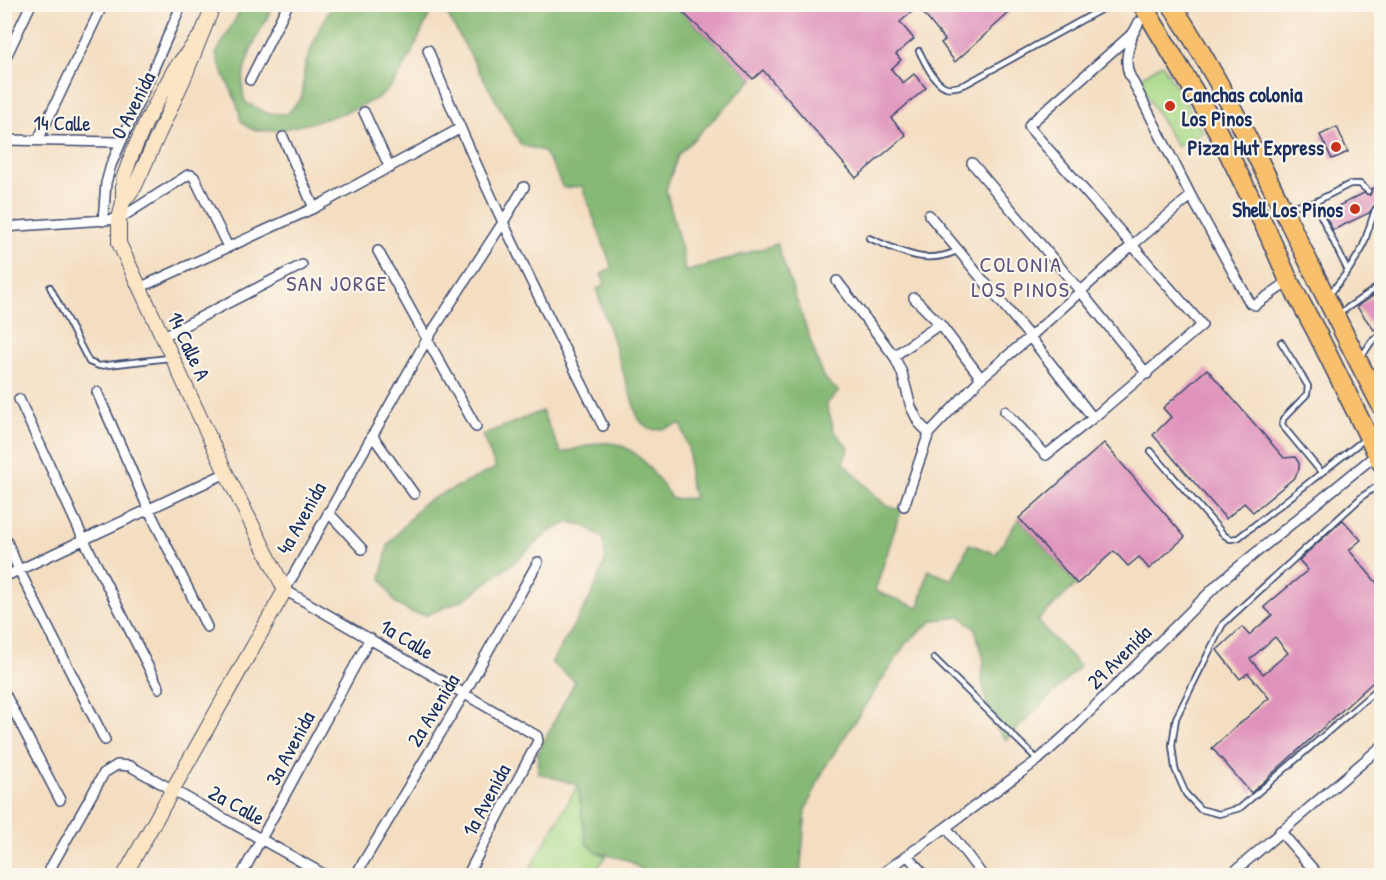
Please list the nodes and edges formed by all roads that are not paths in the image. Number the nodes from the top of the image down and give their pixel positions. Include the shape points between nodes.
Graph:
1 (31, 4) edge
2 (103, 4) edge
3 (182, 4) edge
4 (214, 4) edge
5 (288, 4) edge
6 (1111, 4) edge
7 (1171, 4) edge
8 (1140, 13) edge
9 (1134, 32) junction
10 (428, 50) dead end
11 (919, 51) dead end
12 (4, 61) edge
13 (250, 80) dead end
14 (364, 112) dead end
15 (459, 129) junction
16 (283, 137) dead end
17 (4, 140) edge
18 (38, 140) junction
19 (119, 142) junction
20 (972, 163) dead end
21 (390, 168) junction
22 (524, 187) dead end
23 (1368, 191) dead end
24 (1191, 196) junction
25 (1312, 203) junction
26 (1282, 207) junction
27 (314, 208) junction
28 (1375, 210) dead end
29 (928, 215) dead end
30 (119, 219) junction
31 (103, 221) junction
32 (502, 224) junction
33 (4, 227) edge
34 (869, 238) dead end
35 (1131, 246) junction
36 (228, 247) junction
37 (378, 251) dead end
38 (957, 252) junction
39 (302, 265) dead end
40 (1348, 271) junction
41 (837, 281) dead end
42 (1289, 281) junction
43 (1382, 284) edge
44 (50, 287) dead end
45 (139, 288) junction
46 (1081, 292) junction
47 (914, 298) dead end
48 (1329, 305) junction
49 (940, 324) junction
50 (1382, 334) edge
51 (162, 337) junction
52 (1030, 337) junction
53 (426, 341) junction
54 (1281, 342) dead end
55 (894, 356) junction
56 (171, 357) junction
57 (1361, 368) junction
58 (1147, 374) junction
59 (981, 378) junction
60 (97, 392) dead end
61 (19, 399) dead end
62 (1382, 407) edge
63 (1005, 411) dead end
64 (1093, 418) junction
65 (603, 426) dead end
66 (476, 427) dead end
67 (929, 433) junction
68 (372, 435) junction
69 (1368, 436) junction
70 (1151, 451) dead end
71 (1379, 459) edge
72 (1321, 472) junction
73 (226, 473) junction
74 (1382, 483) edge
75 (414, 494) dead end
76 (904, 506) dead end
77 (148, 508) junction
78 (328, 512) junction
79 (4, 536) edge
80 (83, 538) junction
81 (362, 549) dead end
82 (538, 562) dead end
83 (19, 570) junction
84 (4, 577) edge
85 (285, 590) junction
86 (207, 627) dead end
87 (370, 638) junction
88 (934, 658) dead end
89 (1382, 684) edge
90 (159, 688) dead end
91 (4, 692) edge
92 (464, 694) junction
93 (105, 740) dead end
94 (538, 741) joint
95 (1382, 746) edge
96 (1038, 760) junction
97 (173, 790) junction
98 (60, 800) dead end
99 (946, 827) junction
100 (1280, 831) junction
101 (262, 839) junction
102 (908, 856) junction
103 (1231, 875) edge
104 (46, 876) edge
105 (124, 876) edge
106 (241, 876) edge
107 (327, 876) edge
108 (355, 876) edge
109 (466, 876) edge
110 (879, 876) edge
111 (925, 876) edge
112 (983, 876) edge
113 (1319, 876) edge

1 - 12 street
2 - 18 street
3 - 19 street
4 - 30 street, 0 Avenida via 201,35 174,70 147,120 123,180
5 - 13 street
6 - 11 lane via 956,87 948,88 941,83
7 - 26 highway via 1207,63
8 - 9 street
8 - 42 highway via 1216,128
9 - 24 street via 1126,65
9 - 35 street via 1029,127
10 - 15 street
14 - 21 street
15 - 21 street
15 - 32 street
16 - 27 street
17 - 18 street, 14 Calle
18 - 19 street, 14 Calle
19 - 31 street via 106,183
20 - 46 street
21 - 27 street
22 - 32 street, 4a Avenida
23 - 25 lane via 1360,184 1350,184
24 - 35 street
24 - 42 street via 1250,303 1255,305
25 - 26 lane
25 - 40 lane
26 - 48 highway
27 - 36 street
28 - 40 lane via 1362,249
29 - 38 street
30 - 31 street
30 - 36 street via 191,175
30 - 45 street, 14 Calle A via 119,243
31 - 33 street
32 - 53 street, 4a Avenida
32 - 65 street
34 - 38 lane via 914,257 943,258
35 - 46 street
35 - 58 street via 1202,325
36 - 45 street
37 - 53 street
38 - 52 street
39 - 51 street
40 - 48 lane
41 - 55 street
42 - 69 highway
43 - 48 lane via 1341,313
44 - 56 lane via 89,362 99,366
45 - 51 street, 14 Calle A
46 - 52 street
46 - 58 street
47 - 49 street
48 - 57 highway
49 - 55 street
49 - 59 street
50 - 57 lane via 1363,352
51 - 56 street, 14 Calle A
52 - 59 street
52 - 64 street
53 - 66 street
53 - 68 street, 4a Avenida
54 - 72 lane via 1308,386 1307,394 1282,425
55 - 67 street via 911,407
56 - 73 street, 14 Calle A
57 - 62 highway
58 - 64 street
59 - 67 street
60 - 77 street
61 - 80 street
63 - 64 street via 1046,455
67 - 76 street
68 - 75 street
68 - 78 street, 4a Avenida
69 - 71 highway
69 - 72 lane
70 - 72 lane via 1230,538 1238,538
71 - 96 street, 29 Avenida via 1220,582
73 - 77 street
73 - 85 street, 14 Calle A
74 - 89 lane via 1223,624 1176,718 1172,745 1186,794 1200,809 1219,814 1240,808
77 - 80 street
77 - 86 street
78 - 81 street
78 - 85 street, 4a Avenida
79 - 83 street
80 - 83 street
80 - 90 street
82 - 92 street, 2a Avenida
83 - 84 street
83 - 93 street
85 - 87 street, 1a Calle
85 - 97 street, 4a Avenida
87 - 92 street, 1a Calle
87 - 101 street, 3a Avenida
88 - 96 lane
91 - 98 street
92 - 94 street, 1a Calle via 537,736
92 - 108 street, 2a Avenida
94 - 109 street, 1a Avenida
95 - 100 street
96 - 99 street, 29 Avenida
97 - 101 street, 2a Calle
97 - 104 street, 2a Calle via 130,766 117,765 104,773
97 - 105 street, 4a Avenida
99 - 102 street, 29 Avenida
99 - 112 street
100 - 103 street
100 - 113 street
101 - 106 street, 3a Avenida
101 - 107 street, 2a Calle
102 - 110 street, 29 Avenida
102 - 111 street

